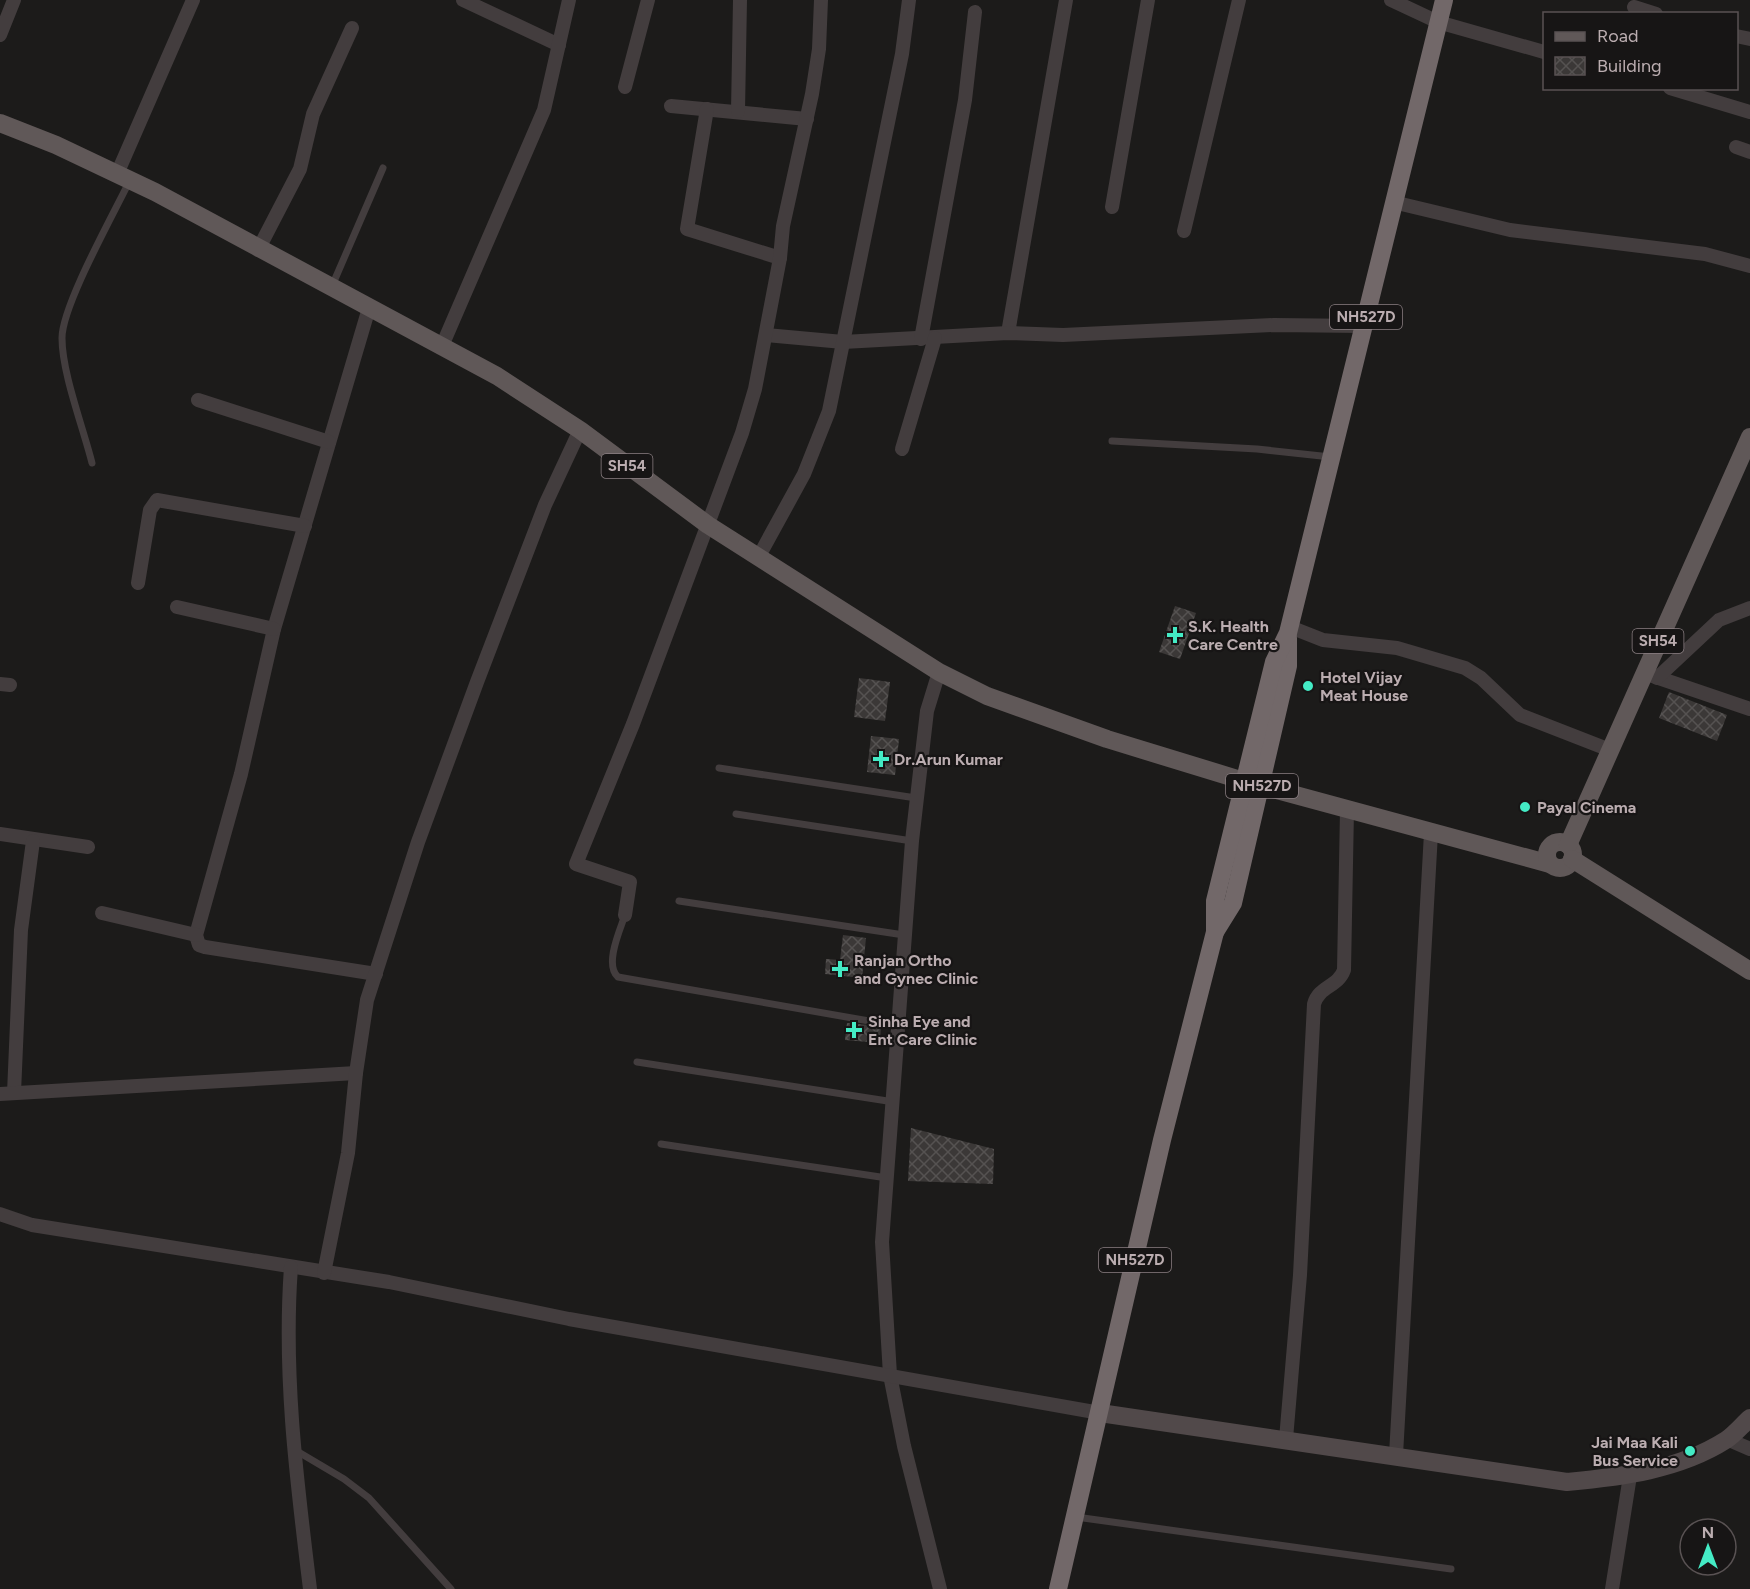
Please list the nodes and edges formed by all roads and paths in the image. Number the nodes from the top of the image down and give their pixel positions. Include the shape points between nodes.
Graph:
1 (14, 0) edge
2 (194, 0) edge
3 (463, 0) edge
4 (569, 0) edge
5 (648, 0) edge
6 (740, 0) edge
7 (821, 0) edge
8 (909, 0) edge
9 (1066, 0) edge
10 (1148, 0) edge
11 (1239, 0) edge
12 (1391, 0) edge
13 (1444, 0) edge
14 (1634, 7) dead end
15 (975, 12) dead end
16 (1650, 12) edge
17 (1438, 22) junction
18 (352, 28) dead end
19 (0, 35) edge
20 (560, 45) junction
21 (1543, 51) edge
22 (625, 87) dead end
23 (1677, 90) edge
24 (671, 106) dead end
25 (707, 109) junction
26 (738, 111) junction
27 (1750, 112) edge
28 (807, 119) junction
29 (0, 123) edge
30 (1736, 147) dead end
31 (1750, 152) edge
32 (383, 168) dead end
33 (123, 177) junction
34 (1393, 202) junction
35 (1112, 207) dead end
36 (1184, 231) dead end
37 (258, 250) junction
38 (780, 258) junction
39 (1750, 266) edge
40 (331, 288) junction
41 (369, 308) junction
42 (1363, 326) junction
43 (1008, 333) junction
44 (766, 335) junction
45 (928, 338) junction
46 (843, 342) junction
47 (442, 346) junction
48 (198, 400) dead end
49 (580, 430) junction
50 (1750, 437) edge
51 (1112, 441) dead end
52 (329, 442) junction
53 (902, 449) dead end
54 (1331, 457) junction
55 (92, 463) dead end
56 (708, 525) junction
57 (305, 526) junction
58 (758, 558) junction
59 (138, 582) dead end
60 (177, 607) dead end
61 (1750, 608) edge
62 (274, 629) junction
63 (1289, 630) junction
64 (939, 672) junction
65 (1650, 675) junction
66 (1750, 709) edge
67 (1610, 750) junction
68 (720, 768) dead end
69 (1253, 783) junction
70 (916, 798) junction
71 (1347, 810) junction
72 (736, 814) dead end
73 (1431, 833) junction
74 (0, 834) edge
75 (33, 841) junction
76 (912, 841) junction
77 (88, 848) dead end
78 (1570, 852) junction
79 (679, 901) dead end
80 (102, 913) dead end
81 (625, 915) joint
82 (196, 935) junction
83 (904, 935) junction
84 (1750, 971) edge
85 (376, 974) junction
86 (900, 1026) junction
87 (637, 1062) dead end
88 (356, 1073) junction
89 (14, 1093) junction
90 (0, 1094) edge
91 (894, 1102) junction
92 (661, 1144) dead end
93 (888, 1178) junction
94 (0, 1214) edge
95 (291, 1267) junction
96 (324, 1273) junction
97 (890, 1375) junction
98 (1100, 1413) junction
99 (1750, 1418) edge
100 (1286, 1439) junction
101 (1727, 1439) junction
102 (293, 1449) junction
103 (1750, 1449) edge
104 (1396, 1455) junction
105 (1630, 1476) junction
106 (1076, 1517) junction
107 (1451, 1569) dead end
108 (310, 1589) edge
109 (451, 1589) edge
110 (940, 1589) edge
111 (1058, 1589) edge
112 (1612, 1589) edge

1 - 19 street
2 - 33 street
3 - 20 street
4 - 20 street
5 - 22 street
6 - 26 street
7 - 28 street via 819,49
8 - 46 street via 902,54
9 - 43 street
10 - 35 street
11 - 36 street
12 - 17 street
13 - 17 highway, NH527D
14 - 16 street
15 - 45 street
17 - 21 street
17 - 34 highway, NH527D
18 - 37 street via 313,114 300,169
20 - 47 street via 544,110
23 - 27 street
24 - 25 street
25 - 26 street
25 - 38 street via 687,229
26 - 28 street
28 - 38 street via 783,226
29 - 33 main road, SH54
30 - 31 street
32 - 40 lane
33 - 37 main road, SH54
33 - 55 lane via 62,336 63,356
34 - 39 street via 1510,230 1705,254
34 - 42 highway, NH527D
37 - 40 main road, SH54
38 - 44 street
40 - 41 main road, SH54
41 - 47 main road, SH54
41 - 52 street
42 - 43 street via 1274,325 1063,335
42 - 54 highway, NH527D
43 - 45 street
44 - 46 street
44 - 56 street via 756,389
45 - 46 street
45 - 53 street
46 - 58 street via 818,446
47 - 49 main road, SH54 via 545,405
48 - 52 street
49 - 56 main road, SH54
49 - 85 street via 545,505 477,682 418,842
50 - 65 main road, SH54
51 - 54 lane
52 - 57 street
54 - 63 highway, NH527D
56 - 58 main road, SH54
56 - 81 street via 576,864 630,882
57 - 59 street via 157,500 150,510
57 - 62 street
58 - 64 main road, SH54
60 - 62 street
61 - 65 street via 1719,620
62 - 82 street via 241,774
63 - 67 street via 1323,640 1397,648 1466,668 1520,715
63 - 69 highway, NH527D via 1274,662
64 - 69 main road, SH54 via 1027,712
64 - 70 street via 927,711
65 - 66 street
65 - 67 main road, SH54
67 - 78 main road, SH54
68 - 70 lane
69 - 71 main road, SH54
69 - 98 highway, NH527D via 1215,901 1215,932 1162,1140
70 - 76 street
71 - 73 main road, SH54
71 - 100 street via 1344,970 1340,980 1318,994 1314,1004 1300,1275
72 - 76 lane
73 - 78 main road, SH54 via 1562,868
73 - 104 street
74 - 75 street
75 - 77 street
75 - 89 street via 21,930
76 - 83 street
78 - 84 main road
79 - 83 lane
80 - 82 street
81 - 86 lane via 612,963 618,977
82 - 85 street via 205,947
83 - 86 street
85 - 88 street via 367,1000
86 - 91 street
87 - 91 lane
88 - 89 street
88 - 96 street via 348,1153
89 - 90 street
91 - 93 street
92 - 93 lane
93 - 97 street via 882,1242
94 - 95 street via 32,1225
95 - 96 street
95 - 102 street via 287,1320
96 - 97 street
97 - 98 street
97 - 110 street
98 - 100 street
98 - 106 highway, NH527D
99 - 101 street
100 - 104 street
101 - 103 street
101 - 105 street via 1692,1456
102 - 108 street
102 - 109 lane via 369,1498
104 - 105 street via 1567,1482
105 - 112 street
106 - 107 lane
106 - 111 highway, NH527D

